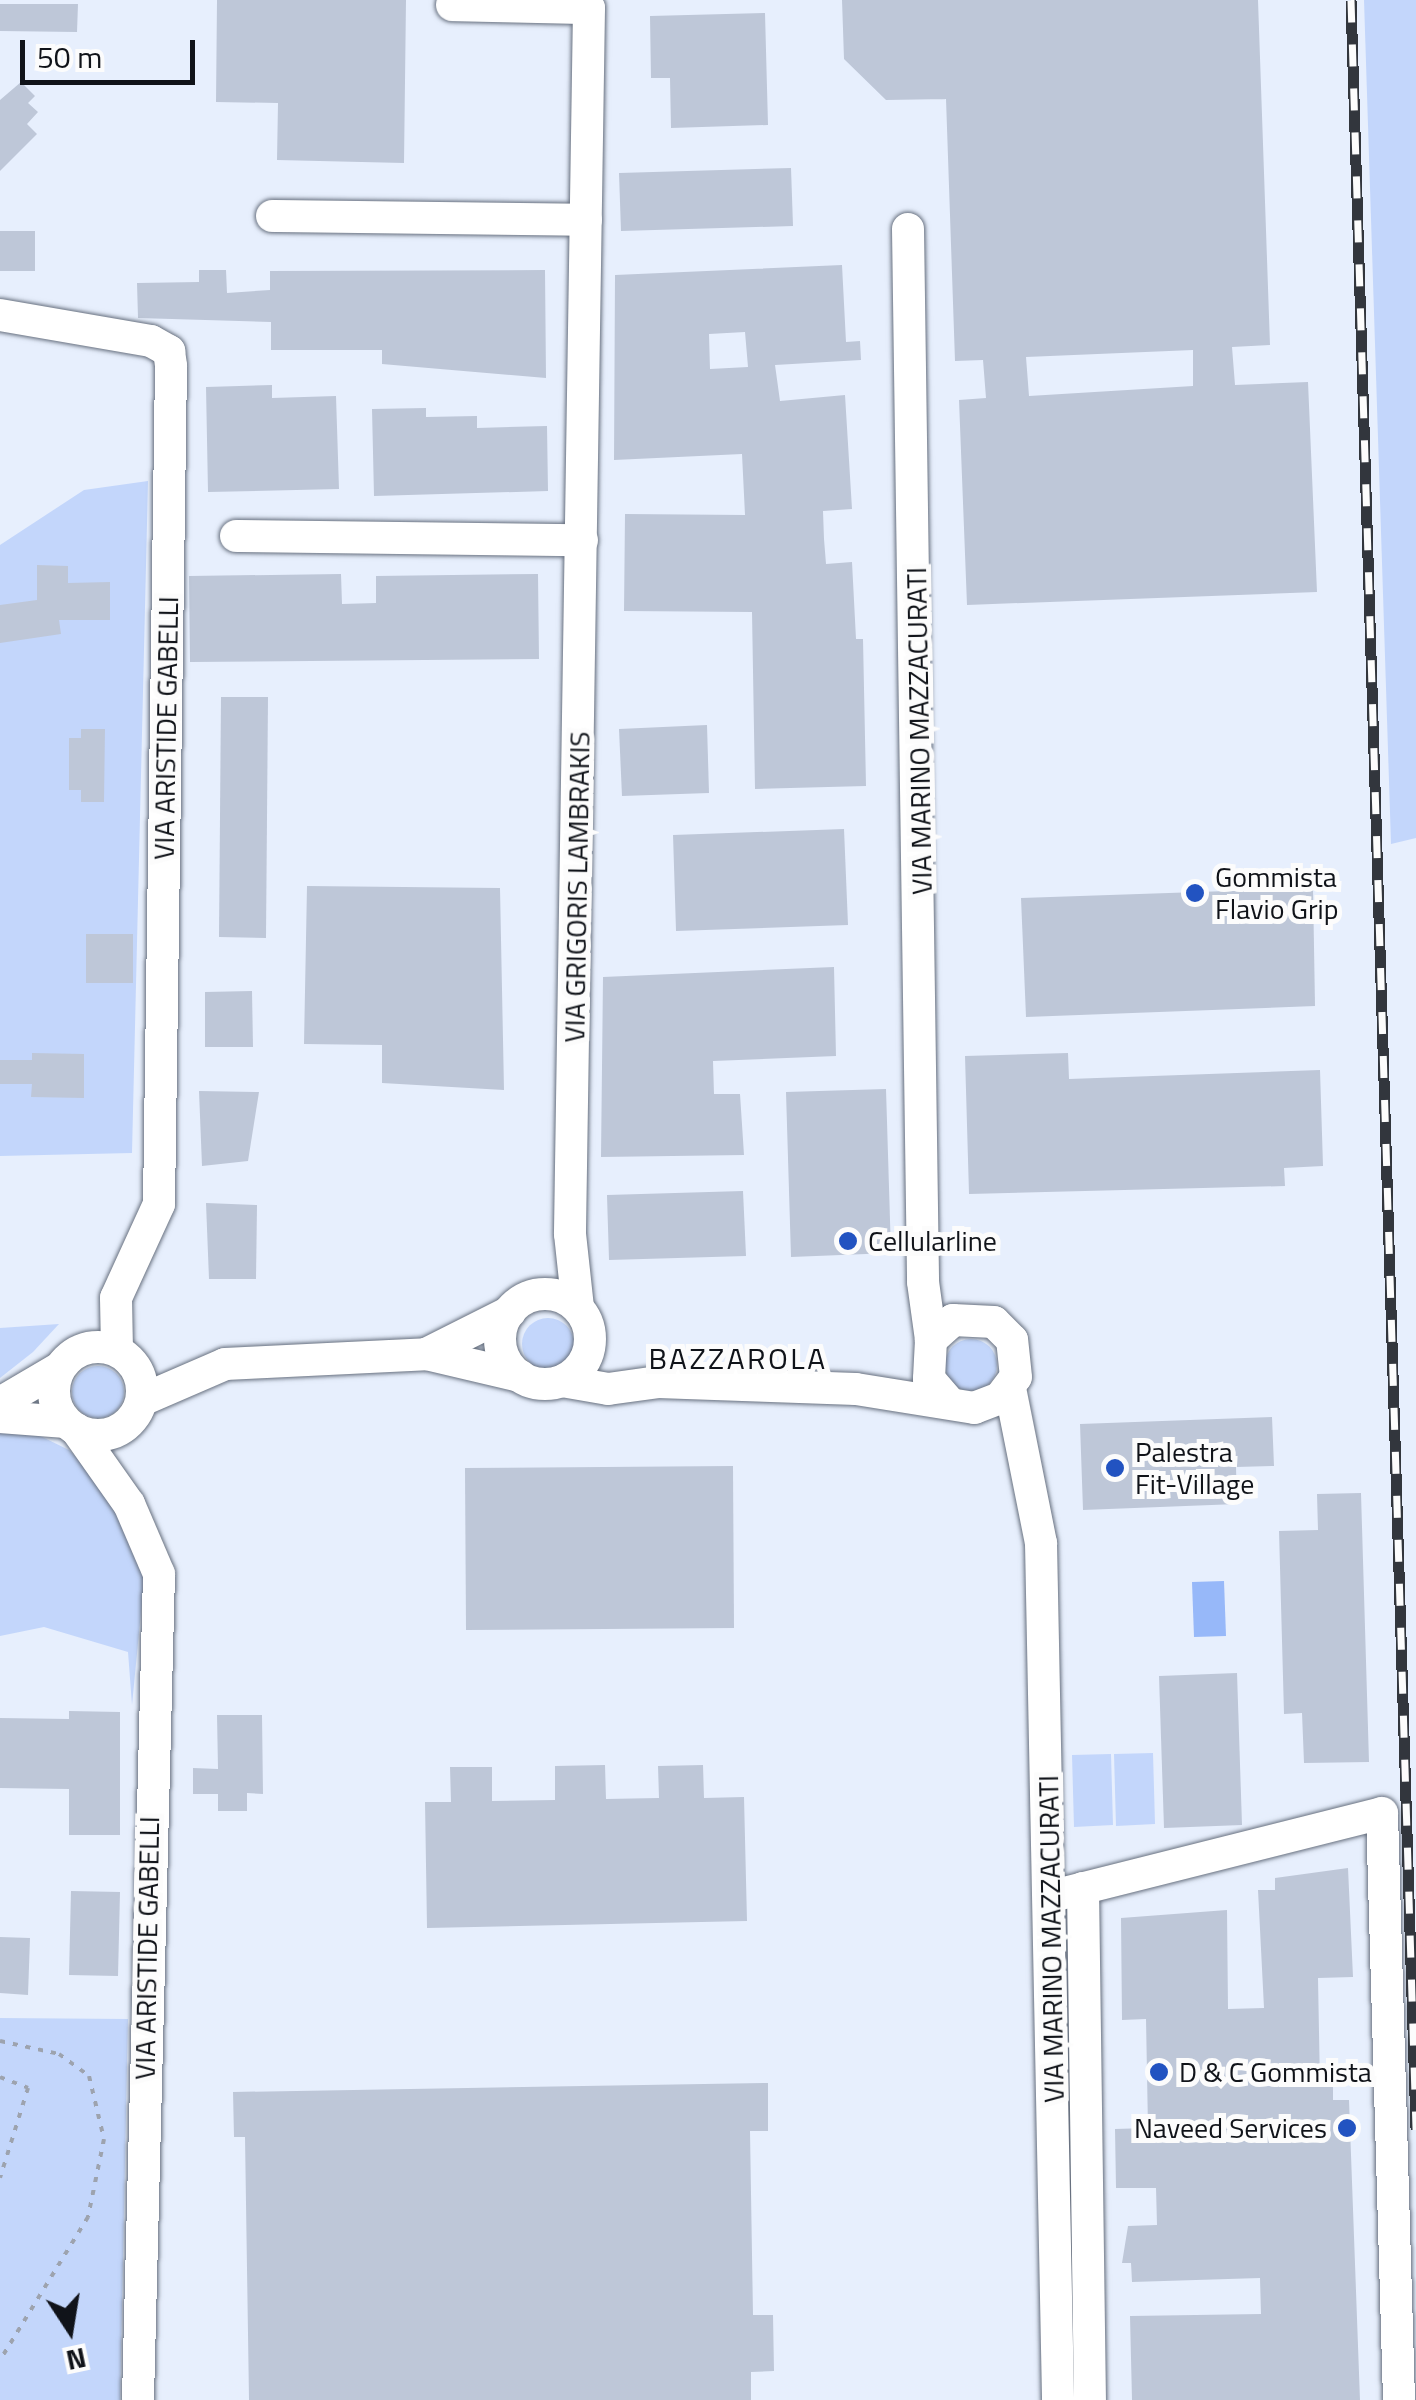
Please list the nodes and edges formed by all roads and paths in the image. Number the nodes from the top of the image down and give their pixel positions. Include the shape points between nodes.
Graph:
1 (452, 5) dead end
2 (272, 216) dead end
3 (586, 220) junction
4 (908, 229) dead end
5 (0, 315) edge
6 (236, 536) dead end
7 (582, 540) junction
8 (570, 1234) junction
9 (928, 1234) junction
10 (128, 1272) junction
11 (540, 1294) junction
12 (578, 1308) junction
13 (510, 1312) junction
14 (968, 1316) junction
15 (929, 1345) junction
16 (590, 1348) junction
17 (122, 1354) junction
18 (426, 1354) junction
19 (67, 1361) junction
20 (225, 1364) junction
21 (520, 1376) junction
22 (562, 1381) junction
23 (658, 1382) junction
24 (1010, 1388) junction
25 (856, 1389) junction
26 (0, 1403) edge
27 (961, 1405) junction
28 (135, 1412) junction
29 (0, 1417) edge
30 (71, 1426) junction
31 (1033, 1478) junction
32 (129, 1504) junction
33 (1067, 1892) junction
34 (0, 2041) edge
35 (0, 2078) edge
36 (0, 2178) edge
37 (1072, 2279) junction
38 (0, 2360) edge
39 (138, 2400) edge
40 (1058, 2400) edge
41 (1090, 2400) edge
42 (1398, 2400) edge

1 - 3 street, VIA GRIGORIS LAMBRAKIS via 589,8
2 - 3 street
3 - 7 street, VIA GRIGORIS LAMBRAKIS
4 - 9 street, VIA MARINO MAZZACURATI
5 - 10 street, VIA ARISTIDE GABELLI via 151,341 169,351 172,366 159,1204
6 - 7 street
7 - 8 street, VIA GRIGORIS LAMBRAKIS
8 - 11 street, VIA GRIGORIS LAMBRAKIS
8 - 12 street, VIA GRIGORIS LAMBRAKIS
9 - 14 street, VIA MARINO MAZZACURATI via 938,1277
9 - 15 street, VIA MARINO MAZZACURATI via 923,1282
10 - 17 street, VIA ARISTIDE GABELLI via 114,1310
10 - 19 street, VIA ARISTIDE GABELLI via 98,1298
11 - 12 street
11 - 13 street
12 - 16 street
13 - 18 street
13 - 21 street via 500,1339
14 - 15 street
14 - 24 street, VIA MARINO MAZZACURATI via 994,1322 1012,1340 1018,1365
15 - 25 street
15 - 27 street, VIA MARINO MAZZACURATI via 929,1379
16 - 22 street
16 - 23 street
17 - 19 street
17 - 20 street
17 - 28 street via 141,1376
18 - 20 street
18 - 21 street
19 - 26 street
19 - 30 street via 54,1396
20 - 28 street
21 - 22 street
22 - 23 street via 608,1388
23 - 25 street
24 - 27 street
24 - 31 street, VIA MARINO MAZZACURATI
25 - 27 street
27 - 31 street, VIA MARINO MAZZACURATI
28 - 30 street via 103,1435
28 - 32 street, VIA ARISTIDE GABELLI
29 - 30 street
30 - 32 street, VIA ARISTIDE GABELLI
31 - 33 street, VIA MARINO MAZZACURATI
32 - 39 street, VIA ARISTIDE GABELLI via 159,1574
33 - 37 street, VIA MARINO MAZZACURATI
33 - 42 street via 1382,1813
34 - 38 path via 59,2054 88,2076 104,2139 88,2217
35 - 36 path via 28,2088
37 - 40 street
37 - 41 street

